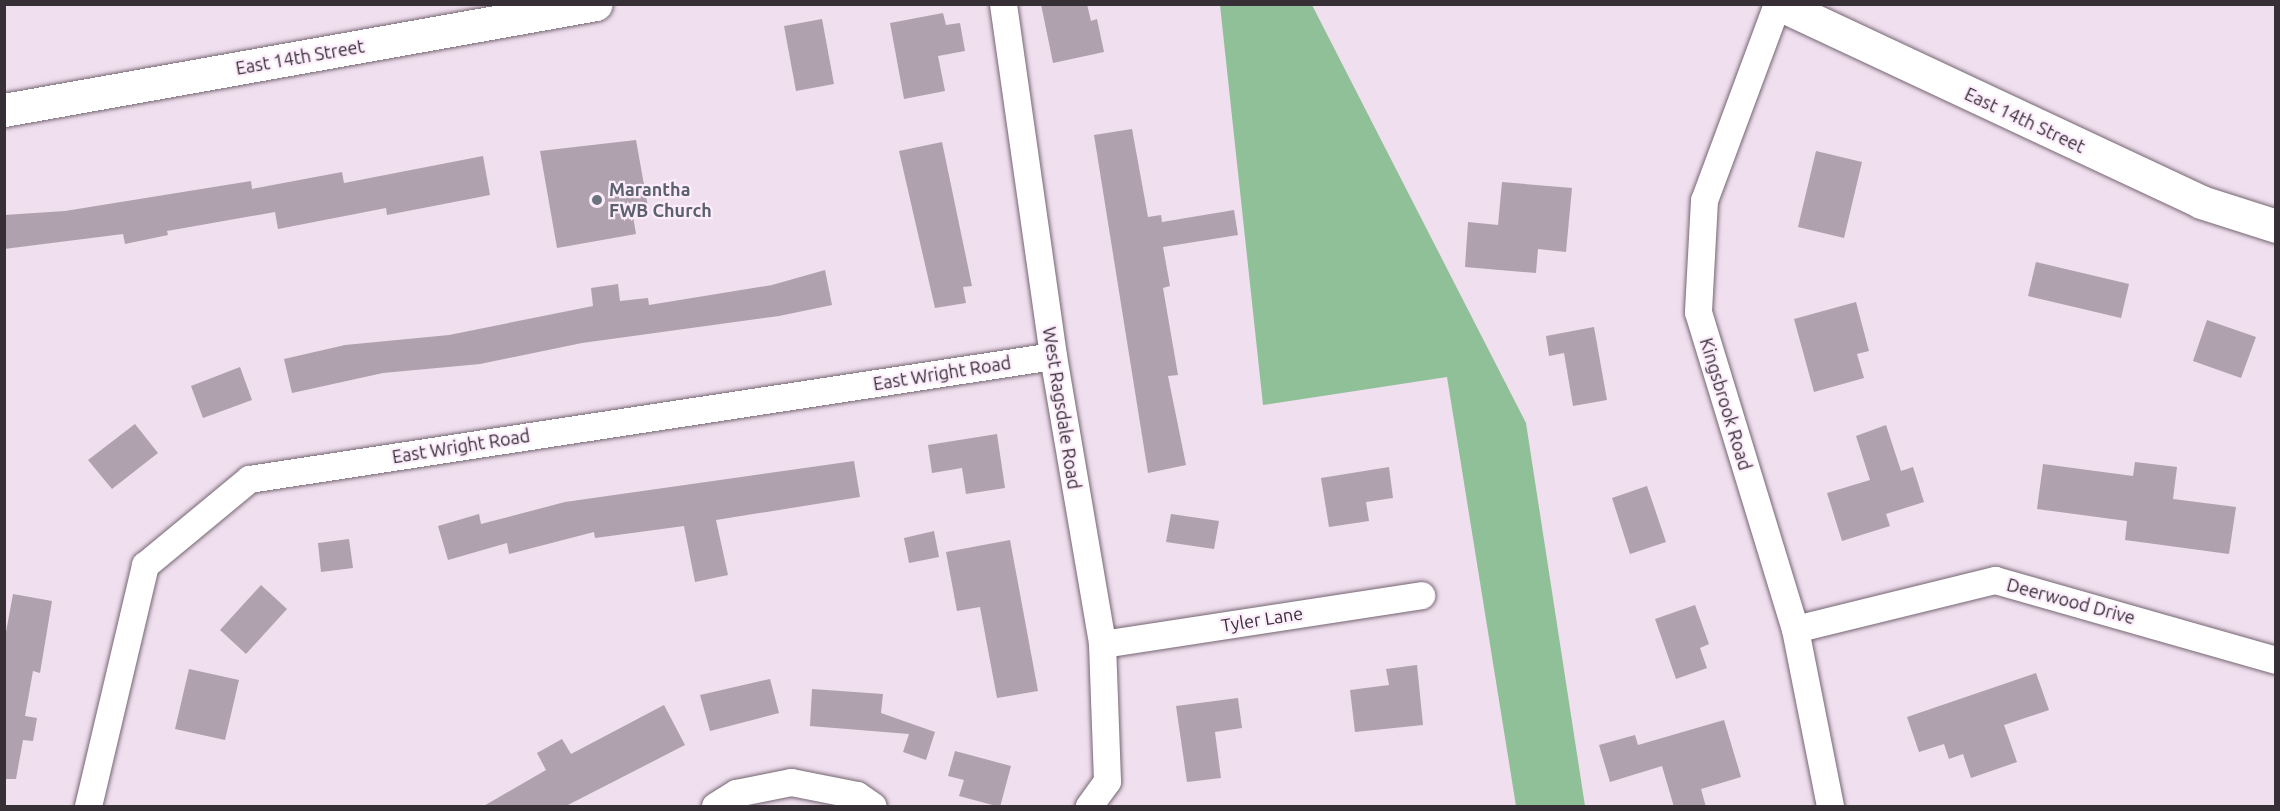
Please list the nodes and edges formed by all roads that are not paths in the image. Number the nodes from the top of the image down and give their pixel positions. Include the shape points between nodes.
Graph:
1 (596, 4) edge
2 (1002, 4) edge
3 (1778, 4) edge
4 (4, 110) edge
5 (2276, 226) edge
6 (1053, 356) junction
7 (1421, 595) dead end
8 (1795, 629) junction
9 (1102, 644) junction
10 (2275, 660) edge
11 (88, 807) edge
12 (715, 807) edge
13 (873, 807) edge
14 (1089, 807) edge
15 (1830, 807) edge

1 - 4 street, East 14th Street
2 - 6 street, West Ragsdale Road
3 - 5 street, East 14th Street via 2201,202
3 - 8 street, Kingsbrook Road via 1704,201 1698,312
6 - 9 street, West Ragsdale Road
6 - 11 street, East Wright Road via 249,479 145,565
7 - 9 street, Tyler Lane
8 - 10 street, Deerwood Drive via 1995,580
8 - 15 street, Kingsbrook Road
9 - 14 street, West Ragsdale Road via 1107,781
12 - 13 street via 736,793 791,782 857,795

